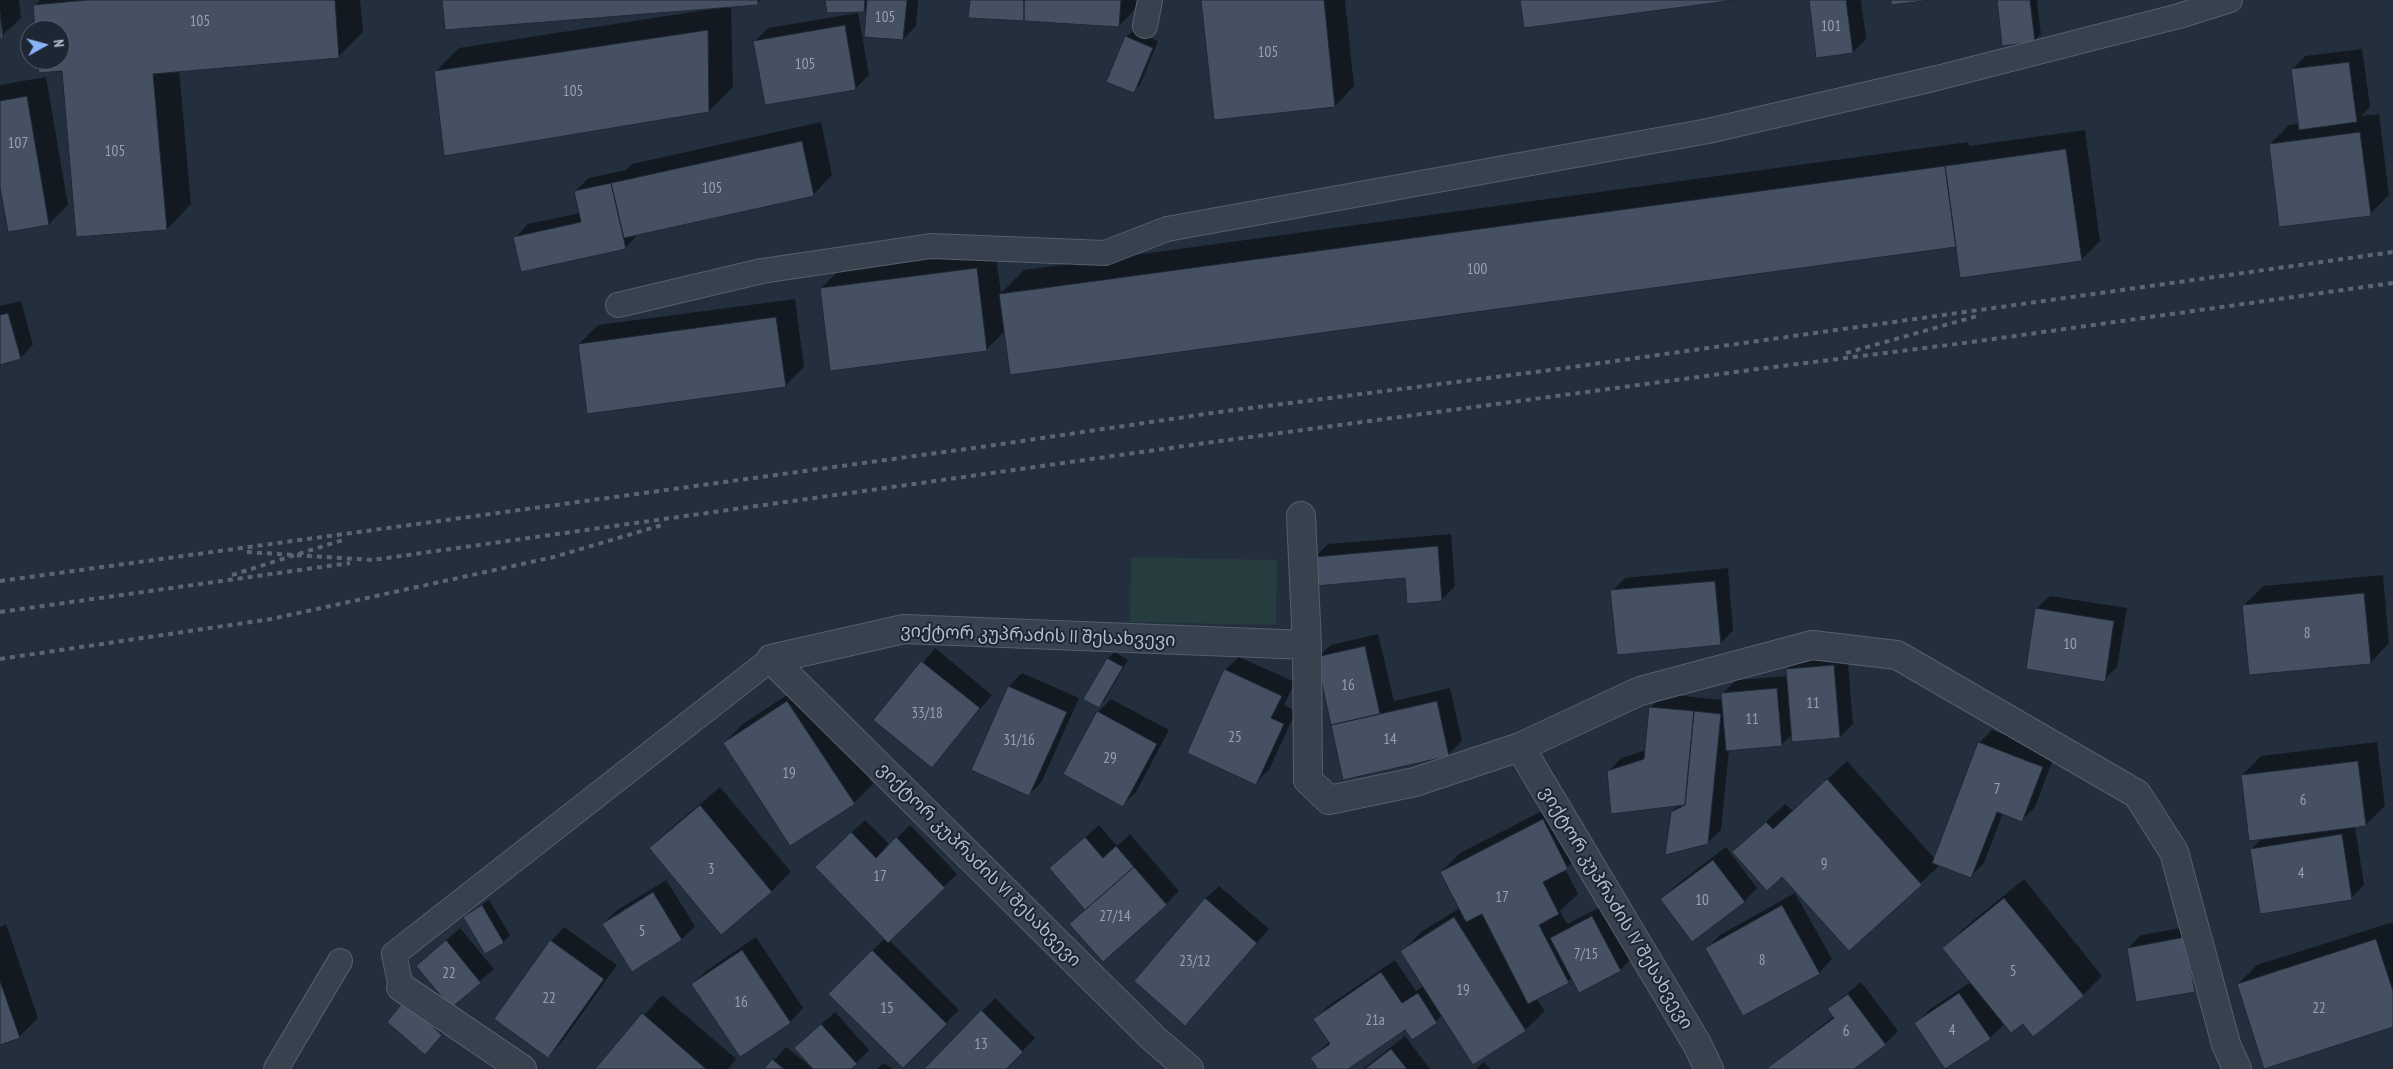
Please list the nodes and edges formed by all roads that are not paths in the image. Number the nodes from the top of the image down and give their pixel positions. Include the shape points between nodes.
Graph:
1 (1150, 0) edge
2 (2230, 0) edge
3 (1145, 26) dead end
4 (618, 305) dead end
5 (1302, 516) dead end
6 (1307, 645) junction
7 (771, 659) junction
8 (1520, 747) junction
9 (340, 961) dead end
10 (401, 986) joint
11 (276, 1069) edge
12 (522, 1069) edge
13 (1189, 1069) edge
14 (1709, 1069) edge
15 (2237, 1069) edge

1 - 3 lane
2 - 4 lane via 1937,78 1708,131 1167,229 1105,253 931,246 762,271
5 - 6 street
6 - 7 street, ვიქტორ კუპრაძის II შესახვევი via 904,629
6 - 8 street via 1308,780 1330,800 1415,782
7 - 10 lane via 394,954
7 - 13 street, ვიქტორ კუპრაძის VI შესახვევი via 1152,1037
8 - 14 street, ვიქტორ კუპრაძის IV შესახვევი
8 - 15 street via 1640,692 1812,646 1897,655 2137,794 2174,852 2226,1044
9 - 11 lane
10 - 12 street

